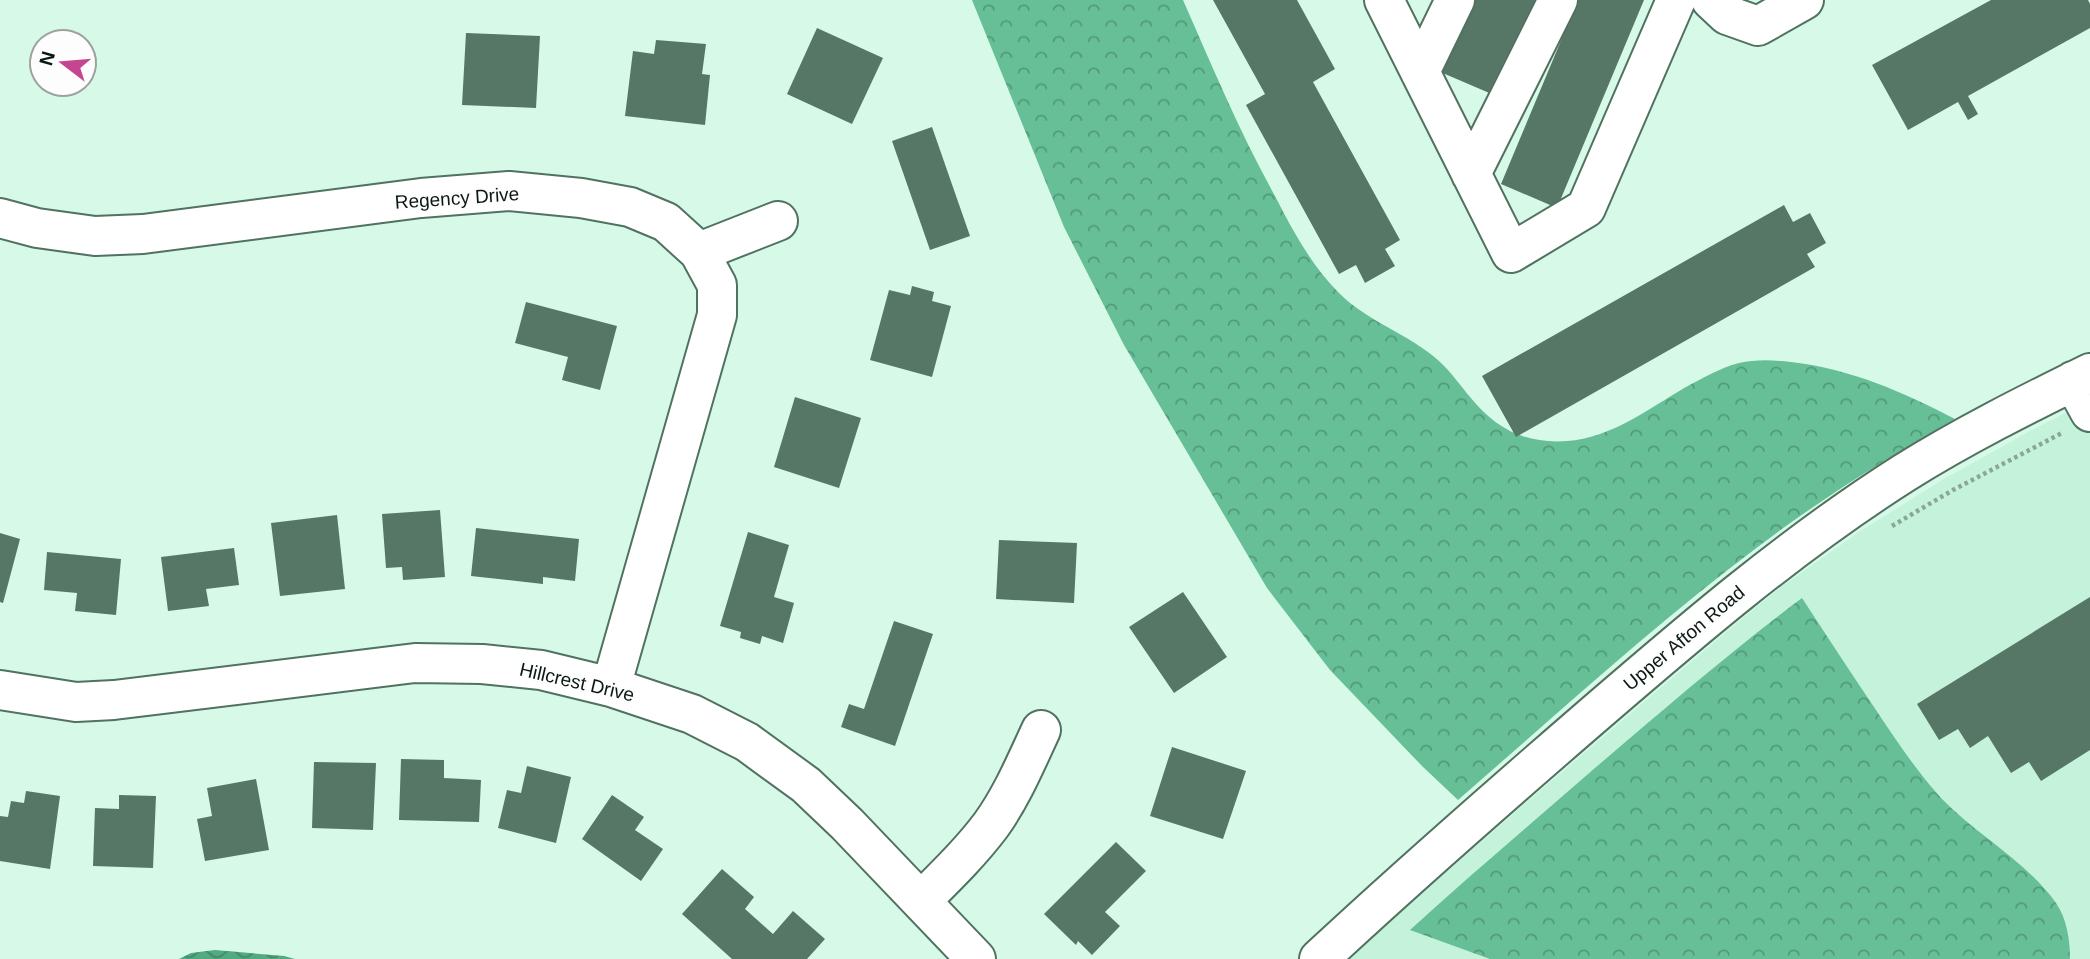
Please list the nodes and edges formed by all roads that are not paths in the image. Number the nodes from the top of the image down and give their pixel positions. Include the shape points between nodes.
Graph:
1 (1384, 0) edge
2 (1455, 0) edge
3 (1558, 0) edge
4 (1676, 0) edge
5 (1711, 0) edge
6 (1804, 0) edge
7 (1420, 72) junction
8 (1471, 174) junction
9 (0, 218) edge
10 (778, 221) dead end
11 (699, 252) junction
12 (2080, 399) edge
13 (611, 687) junction
14 (0, 690) edge
15 (1041, 730) dead end
16 (922, 901) junction
17 (976, 959) edge
18 (1319, 959) edge

1 - 7 street
2 - 7 street
3 - 8 street
4 - 8 street via 1586,208 1511,253
5 - 6 street via 1727,15 1758,26
7 - 8 street
9 - 11 street, Regency Drive via 37,228 119,235 509,191 629,207 666,222
10 - 11 street
11 - 13 street, Regency Drive via 718,285 718,315
12 - 18 street, Upper Afton Road via 1972,435 1904,473 1767,570 1693,628
13 - 14 street, Hillcrest Drive via 541,670 415,663 114,700 76,702
13 - 16 street, Hillcrest Drive via 692,714 747,743 806,785
15 - 16 street via 991,825
16 - 17 street, Hillcrest Drive

